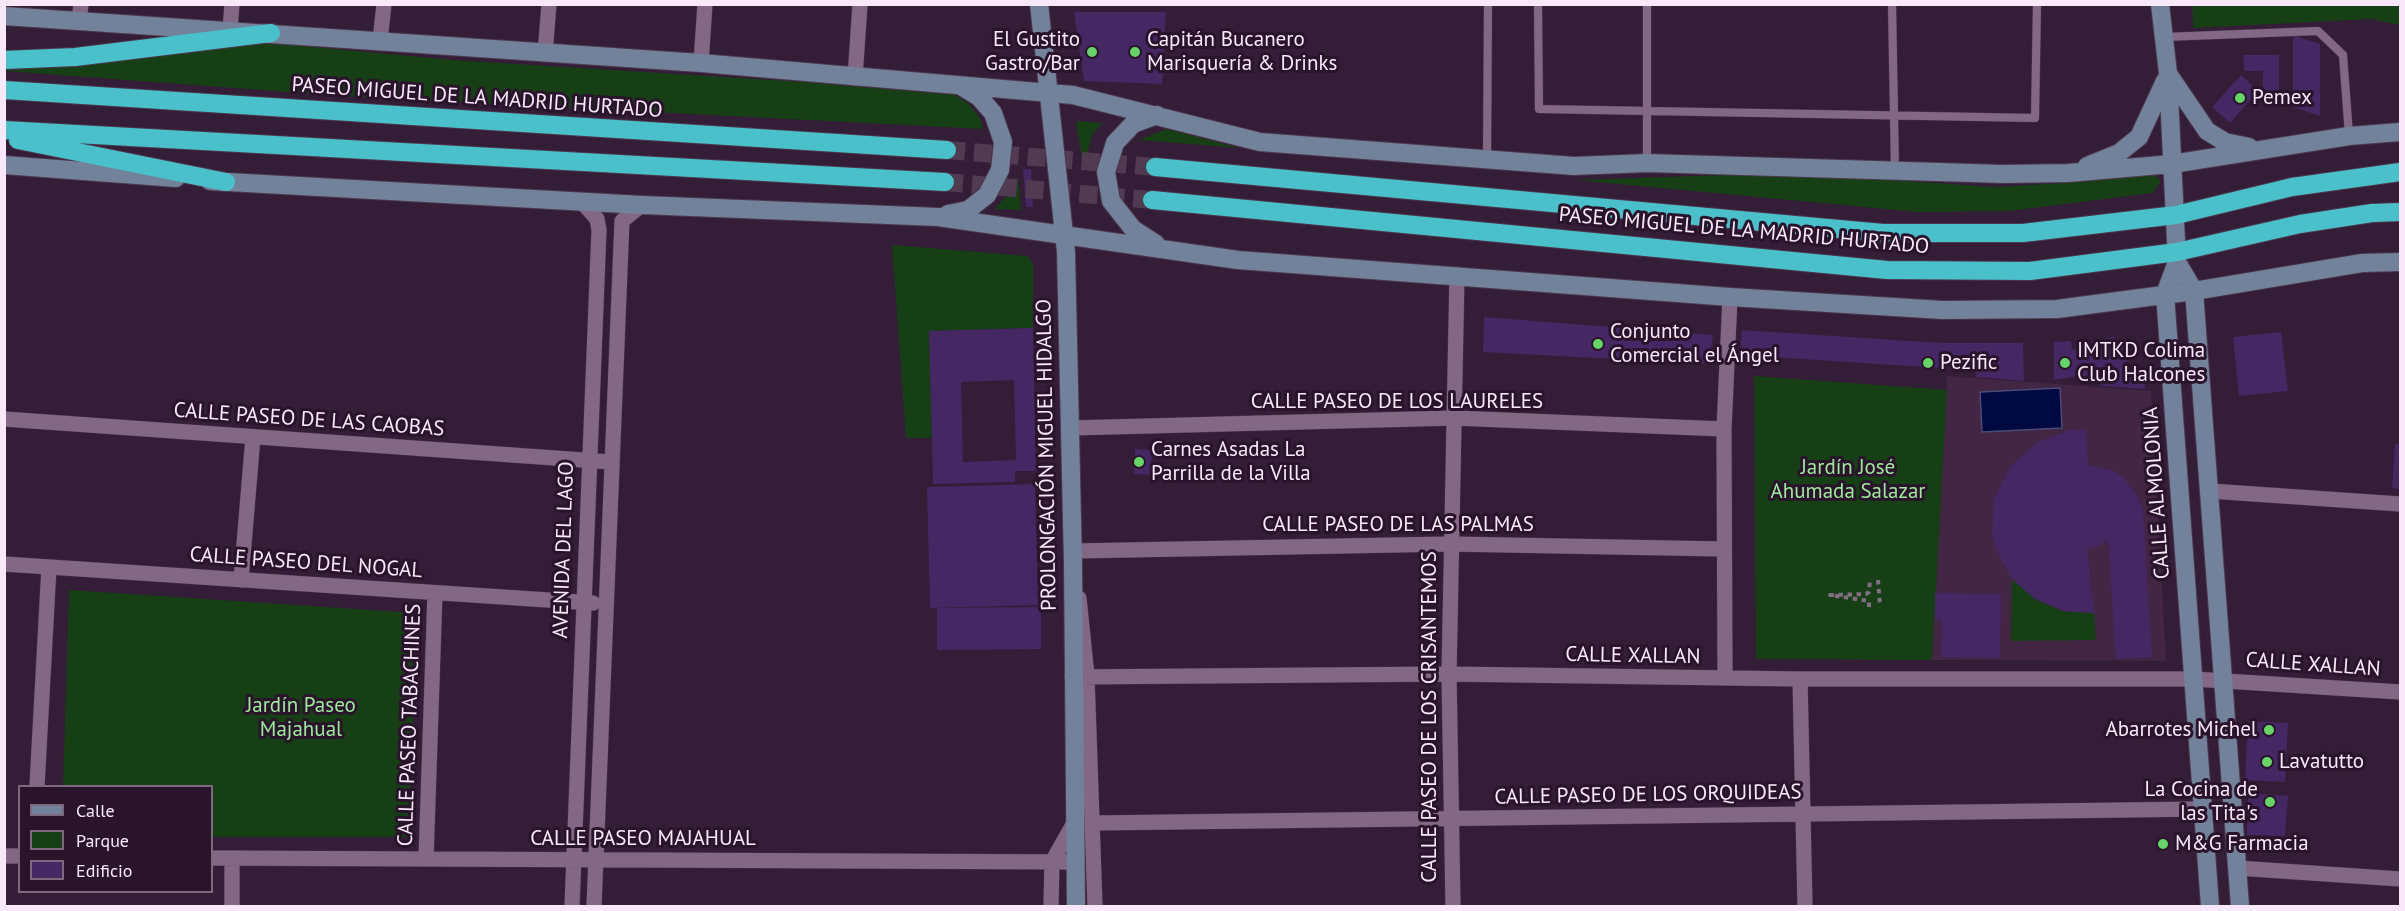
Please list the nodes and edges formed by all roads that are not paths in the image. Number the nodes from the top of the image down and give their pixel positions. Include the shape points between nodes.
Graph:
1 (232, 4) edge
2 (384, 4) edge
3 (549, 4) edge
4 (705, 4) edge
5 (860, 4) edge
6 (1039, 4) edge
7 (1488, 4) edge
8 (1538, 4) edge
9 (1647, 4) edge
10 (1892, 4) edge
11 (2037, 4) edge
12 (2160, 4) edge
13 (80, 13) edge
14 (4, 16) edge
15 (230, 31) junction
16 (271, 33) junction
17 (2164, 37) junction
18 (380, 41) junction
19 (545, 54) junction
20 (4, 60) edge
21 (701, 63) junction
22 (2168, 74) junction
23 (855, 78) junction
24 (958, 84) junction
25 (4, 90) edge
26 (1050, 94) junction
27 (1648, 111) junction
28 (1157, 115) junction
29 (1893, 115) junction
30 (4, 130) edge
31 (2400, 132) edge
32 (2349, 136) junction
33 (4, 137) edge
34 (2261, 149) junction
35 (947, 150) tunnel mouth
36 (1486, 161) junction
37 (1647, 164) junction
38 (2172, 164) junction
39 (4, 165) edge
40 (1155, 167) tunnel mouth
41 (1895, 170) junction
42 (2400, 172) edge
43 (2068, 173) junction
44 (226, 182) junction
45 (945, 182) tunnel mouth
46 (1152, 200) tunnel mouth
47 (581, 201) junction
48 (642, 205) junction
49 (2400, 212) edge
50 (2176, 215) junction
51 (938, 217) junction
52 (1064, 234) junction
53 (1161, 247) junction
54 (2177, 257) junction
55 (2400, 262) edge
56 (1457, 275) junction
57 (2194, 291) junction
58 (2165, 294) junction
59 (1730, 297) junction
60 (592, 383) junction
61 (615, 383) junction
62 (1454, 418) junction
63 (4, 419) edge
64 (1071, 428) junction
65 (1724, 429) junction
66 (253, 437) junction
67 (589, 460) junction
68 (611, 462) junction
69 (2210, 491) junction
70 (2400, 504) edge
71 (1450, 544) junction
72 (1724, 549) junction
73 (1073, 557) junction
74 (4, 564) edge
75 (49, 567) junction
76 (241, 580) junction
77 (435, 592) junction
78 (583, 602) junction
79 (605, 604) junction
80 (1449, 674) junction
81 (1080, 676) junction
82 (1725, 678) junction
83 (1800, 679) junction
84 (2193, 679) junction
85 (2223, 680) junction
86 (2400, 692) edge
87 (37, 785) edge
88 (2203, 809) junction
89 (1802, 814) junction
90 (1451, 818) junction
91 (1074, 823) junction
92 (1094, 824) junction
93 (213, 858) edge
94 (232, 858) junction
95 (426, 859) junction
96 (572, 860) junction
97 (594, 860) junction
98 (1052, 862) junction
99 (1075, 862) junction
100 (2237, 868) junction
101 (2400, 879) edge
102 (232, 906) edge
103 (572, 906) edge
104 (594, 906) edge
105 (1051, 906) edge
106 (1076, 906) edge
107 (1095, 906) edge
108 (1453, 906) edge
109 (1805, 906) edge
110 (2210, 906) edge
111 (2240, 906) edge

1 - 15 street
2 - 18 street
3 - 19 street
4 - 21 street
5 - 23 street
6 - 26 street, PROLONGACIÓN MIGUEL HIDALGO
7 - 36 lane
8 - 27 lane via 1539,109
9 - 27 lane
10 - 29 lane
11 - 29 lane via 2035,118
12 - 17 street
13 - 14 street
13 - 15 street
15 - 16 street
16 - 18 street
16 - 20 highway via 75,57
17 - 22 street
17 - 32 lane via 2318,31 2343,55
18 - 19 street
19 - 21 street
21 - 23 street
22 - 34 street via 2207,131 2225,142
22 - 38 street
22 - 43 street via 2139,137 2119,153
23 - 24 street
24 - 26 street
24 - 51 street via 979,97 993,113 1003,142 1000,170 987,195 968,210
25 - 35 highway, PASEO MIGUEL DE LA MADRID HURTADO
26 - 28 street via 1073,95
26 - 52 street, PROLONGACIÓN MIGUEL HIDALGO
27 - 29 lane
27 - 37 lane
28 - 36 street via 1260,142
28 - 53 street via 1133,124 1115,143 1106,172 1111,201 1133,229
29 - 41 lane
30 - 45 highway
31 - 32 street
32 - 34 street
33 - 44 highway
34 - 38 street
36 - 37 street via 1574,166
37 - 41 street
38 - 43 street
38 - 50 street
39 - 44 street
40 - 50 highway, PASEO MIGUEL DE LA MADRID HURTADO via 1883,233 2023,233
41 - 43 street
42 - 50 highway, PASEO MIGUEL DE LA MADRID HURTADO via 2292,187
44 - 47 street
46 - 54 highway, PASEO MIGUEL DE LA MADRID HURTADO via 1887,270 2030,271
47 - 48 street
47 - 60 street, AVENIDA DEL LAGO via 597,219 599,230
48 - 51 street
48 - 61 street, AVENIDA DEL LAGO via 622,221
49 - 54 highway, PASEO MIGUEL DE LA MADRID HURTADO via 2300,224
50 - 54 street
51 - 52 street
52 - 53 street
52 - 64 street, PROLONGACIÓN MIGUEL HIDALGO
53 - 56 street via 1238,260
54 - 57 street
54 - 58 street, CALLE ALMOLONIA
55 - 57 street via 2362,263
56 - 59 street
56 - 62 street, CALLE PASEO DE LOS CRISANTEMOS
57 - 58 street
57 - 69 street
58 - 59 street via 2057,309 1943,310
58 - 84 street, CALLE ALMOLONIA
59 - 65 street
60 - 61 street
60 - 67 street, AVENIDA DEL LAGO
61 - 68 street, AVENIDA DEL LAGO
62 - 64 street, CALLE PASEO DE LOS LAURELES
62 - 65 street, CALLE PASEO DE LOS LAURELES
62 - 71 street, CALLE PASEO DE LOS CRISANTEMOS
63 - 66 street, CALLE PASEO DE LAS CAOBAS
64 - 73 street, PROLONGACIÓN MIGUEL HIDALGO
65 - 72 street
66 - 67 street, CALLE PASEO DE LAS CAOBAS
66 - 76 street
67 - 68 street, CALLE PASEO DE LAS CAOBAS
67 - 78 street, AVENIDA DEL LAGO
68 - 79 street, AVENIDA DEL LAGO
69 - 70 street
69 - 85 street
71 - 72 street, CALLE PASEO DE LAS PALMAS
71 - 73 street, CALLE PASEO DE LAS PALMAS
71 - 80 street, CALLE PASEO DE LOS CRISANTEMOS
72 - 82 street
73 - 81 street, PROLONGACIÓN MIGUEL HIDALGO
74 - 75 street, CALLE PASEO DEL NOGAL
75 - 76 street, CALLE PASEO DEL NOGAL
75 - 87 street
76 - 77 street, CALLE PASEO DEL NOGAL
77 - 78 street, CALLE PASEO DEL NOGAL
77 - 95 street, CALLE PASEO TABACHINES
78 - 79 street, CALLE PASEO DEL NOGAL
78 - 96 street, AVENIDA DEL LAGO
79 - 97 street, AVENIDA DEL LAGO
80 - 81 street, CALLE XALLAN
80 - 82 street, CALLE XALLAN
80 - 90 street, CALLE PASEO DE LOS CRISANTEMOS
81 - 91 street, PROLONGACIÓN MIGUEL HIDALGO
81 - 92 street
82 - 83 street, CALLE XALLAN
83 - 84 street, CALLE XALLAN
83 - 89 street
84 - 85 street, CALLE XALLAN
84 - 88 street, CALLE ALMOLONIA
85 - 86 street, CALLE XALLAN
85 - 100 street
88 - 89 street, CALLE PASEO DE LOS ORQUIDEAS
88 - 110 street, CALLE ALMOLONIA
89 - 90 street, CALLE PASEO DE LOS ORQUIDEAS
89 - 109 street
90 - 92 street, CALLE PASEO DE LOS ORQUIDEAS
90 - 108 street, CALLE PASEO DE LOS CRISANTEMOS
91 - 98 street
91 - 99 street, PROLONGACIÓN MIGUEL HIDALGO
92 - 107 street
93 - 94 street, CALLE PASEO MAJAHUAL
94 - 95 street, CALLE PASEO MAJAHUAL
94 - 102 street
95 - 96 street, CALLE PASEO MAJAHUAL
96 - 97 street, CALLE PASEO MAJAHUAL
96 - 103 street, AVENIDA DEL LAGO
97 - 98 street, CALLE PASEO MAJAHUAL
97 - 104 street, AVENIDA DEL LAGO
98 - 99 street, CALLE PASEO MAJAHUAL
98 - 105 street
99 - 106 street, PROLONGACIÓN MIGUEL HIDALGO
100 - 101 street
100 - 111 street

